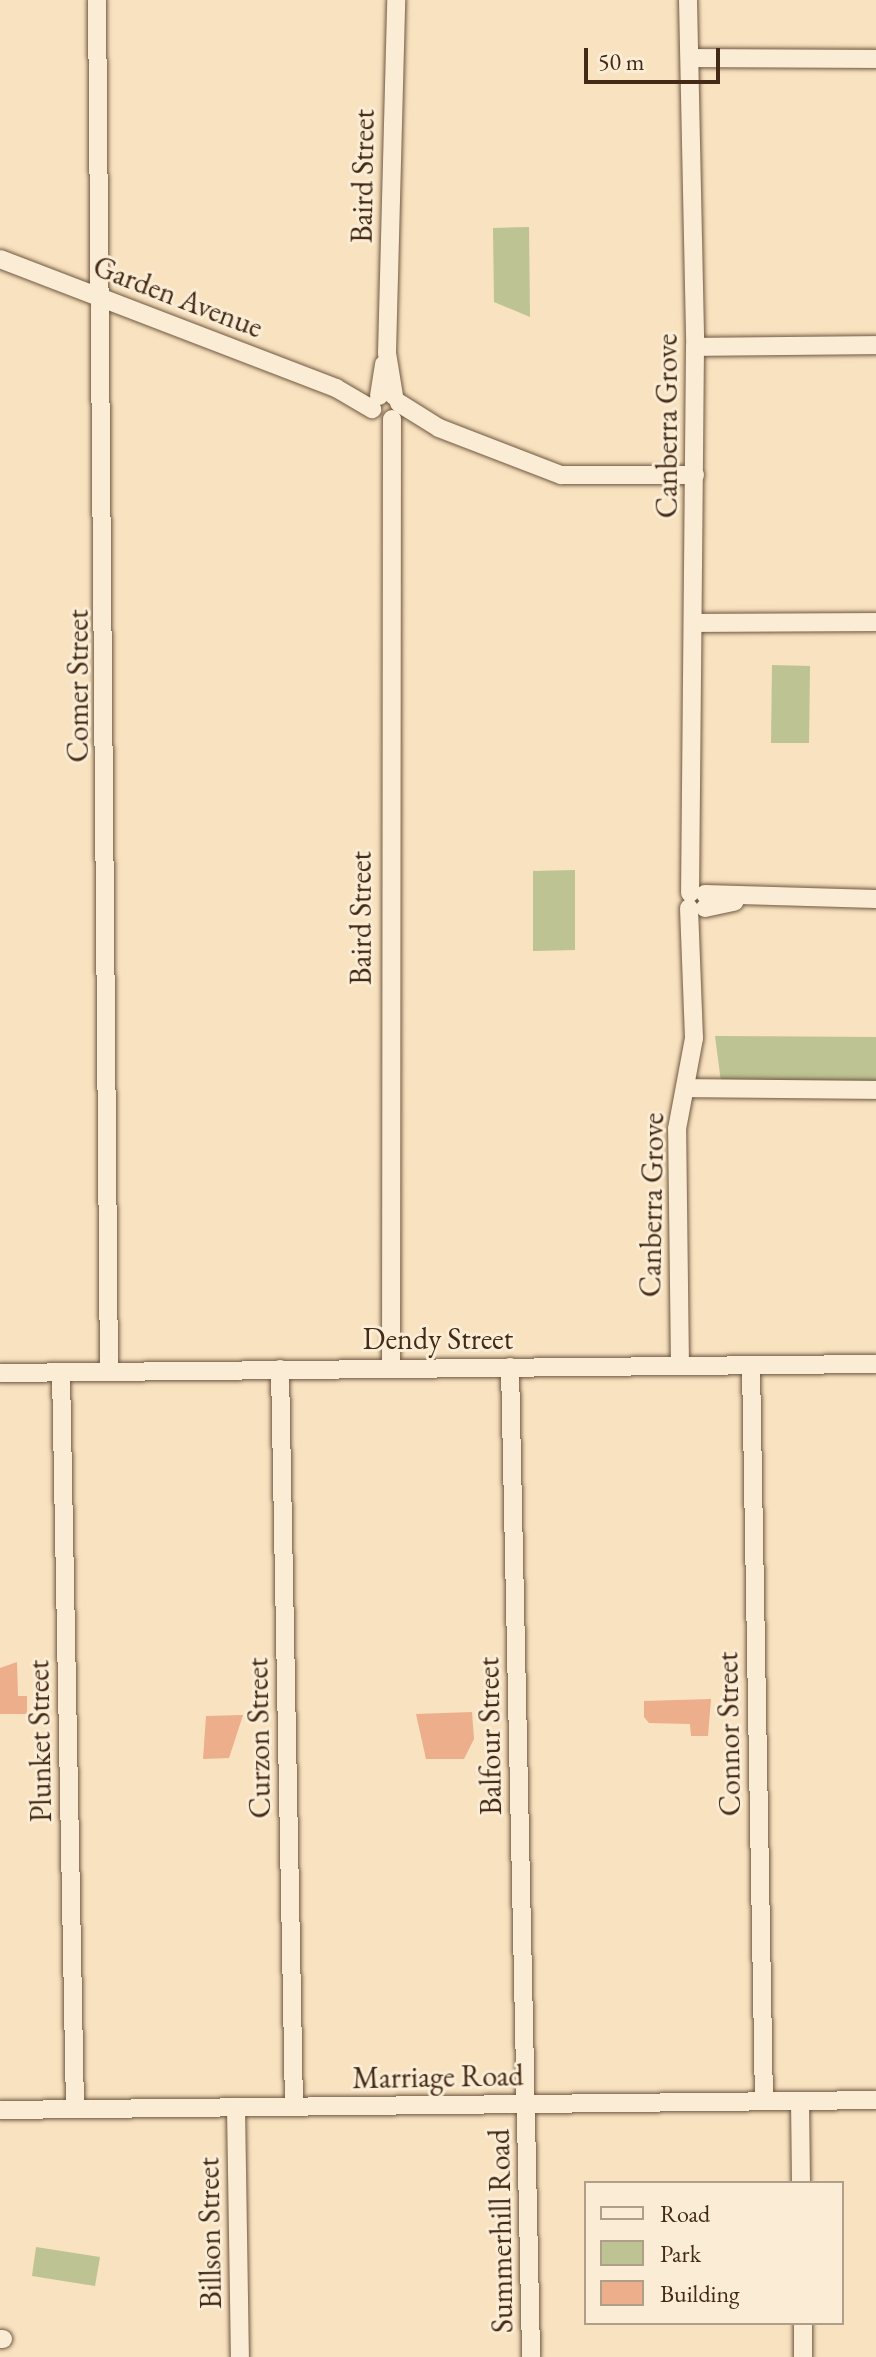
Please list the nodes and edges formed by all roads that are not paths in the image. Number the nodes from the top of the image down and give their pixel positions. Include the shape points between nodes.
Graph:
1 (97, 0) edge
2 (396, 0) edge
3 (688, 0) edge
4 (694, 58) junction
5 (876, 59) edge
6 (0, 259) edge
7 (104, 297) junction
8 (876, 345) edge
9 (695, 347) junction
10 (386, 407) junction
11 (695, 475) junction
12 (876, 622) edge
13 (694, 623) junction
14 (876, 899) edge
15 (699, 900) junction
16 (685, 1088) junction
17 (876, 1090) edge
18 (876, 1364) edge
19 (751, 1365) junction
20 (680, 1366) junction
21 (391, 1367) junction
22 (510, 1367) junction
23 (280, 1369) junction
24 (109, 1371) junction
25 (61, 1372) junction
26 (0, 1373) edge
27 (876, 2100) edge
28 (764, 2101) junction
29 (800, 2101) junction
30 (526, 2105) junction
31 (236, 2107) junction
32 (294, 2107) junction
33 (75, 2109) junction
34 (0, 2110) edge
35 (801, 2181) edge
36 (803, 2325) edge
37 (240, 2357) edge
38 (531, 2357) edge
39 (803, 2357) edge

1 - 7 street, Comer Street
2 - 10 street, Baird Street
3 - 4 street, Canberra Grove
4 - 5 street
4 - 9 street, Canberra Grove
6 - 7 street, Garden Avenue
7 - 10 street, Garden Avenue
7 - 24 street, Comer Street
8 - 9 street
9 - 11 street, Canberra Grove
10 - 11 street, Garden Avenue via 561,475
10 - 21 street, Baird Street
11 - 13 street, Canberra Grove
12 - 13 street
13 - 15 street, Canberra Grove via 694,854
14 - 15 street
15 - 16 street, Canberra Grove via 693,1056
16 - 17 street
16 - 20 street, Canberra Grove via 677,1129
18 - 19 street, Dendy Street
19 - 20 street, Dendy Street
19 - 28 street, Connor Street
20 - 22 street, Dendy Street
21 - 22 street, Dendy Street
21 - 23 street, Dendy Street
22 - 30 street, Balfour Street
23 - 24 street, Dendy Street
23 - 32 street, Curzon Street
24 - 25 street, Dendy Street
25 - 26 street, Dendy Street
25 - 33 street, Plunket Street
27 - 29 street, Marriage Road
28 - 29 street, Marriage Road
28 - 30 street, Marriage Road
29 - 35 street
30 - 32 street, Marriage Road
30 - 38 street, Summerhill Road
31 - 32 street, Marriage Road
31 - 33 street, Marriage Road
31 - 37 street, Billson Street
33 - 34 street, Marriage Road
36 - 39 street

